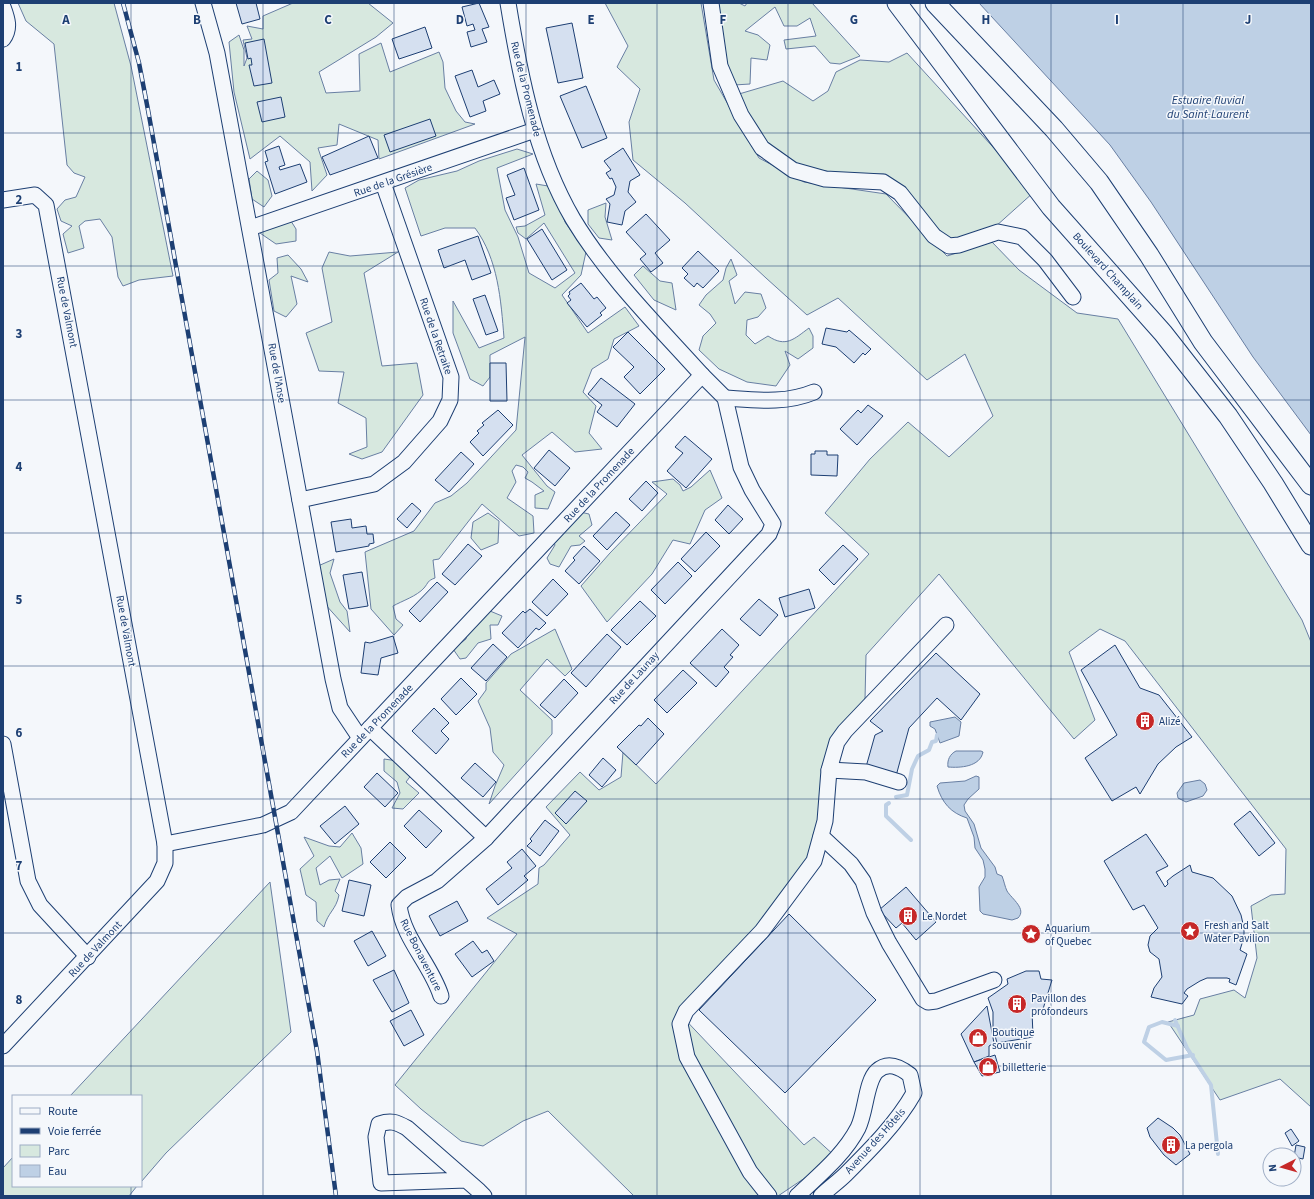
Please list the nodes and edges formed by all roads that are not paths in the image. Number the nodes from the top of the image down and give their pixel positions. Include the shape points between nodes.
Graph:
1 (204, 3) edge
2 (508, 3) edge
3 (711, 3) edge
4 (898, 3) edge
5 (935, 3) edge
6 (3, 7) edge
7 (3, 39) edge
8 (535, 130) junction
9 (383, 183) junction
10 (3, 200) edge
11 (250, 228) junction
12 (1073, 297) dead end
13 (702, 375) junction
14 (814, 392) dead end
15 (725, 398) junction
16 (1311, 485) edge
17 (300, 500) junction
18 (1311, 546) edge
19 (946, 625) dead end
20 (365, 733) junction
21 (3, 744) edge
22 (829, 770) junction
23 (899, 782) dead end
24 (822, 836) junction
25 (486, 838) junction
26 (165, 844) junction
27 (88, 957) junction
28 (994, 980) dead end
29 (441, 996) dead end
30 (3, 1046) edge
31 (466, 1180) junction
32 (484, 1196) edge
33 (769, 1196) edge
34 (797, 1196) edge
35 (821, 1196) edge

1 - 11 street, Rue de l'Anse via 217,53
2 - 8 street, Rue de la Promenade
3 - 12 street via 720,66 740,115 762,148 793,170 825,179 883,182 900,193 934,236 949,246 998,232 1022,237 1045,260
4 - 18 main road, Boulevard Champlain via 1051,207 1163,333 1228,416
5 - 16 main road via 1054,129 1099,182 1149,254 1203,342
6 - 7 street via 8,26 8,33
8 - 9 street, Rue de la Grésière
8 - 13 street, Rue de la Promenade via 554,182 573,219 601,261
9 - 11 street, Rue de la Grésière
9 - 17 street, Rue de la Retraite via 451,377 450,400 440,421 404,462 374,484
10 - 26 street, Rue de Valmont via 35,195 46,205
11 - 17 street, Rue de l'Anse
13 - 15 street
13 - 20 street, Rue de la Promenade
14 - 15 street via 798,398 777,401
15 - 25 street, Rue de Launay via 741,467 773,524 769,534
17 - 20 street, Rue de l'Anse via 338,701 340,708
19 - 22 street via 844,731 837,742
20 - 25 street
20 - 26 street, Rue de la Promenade via 291,812 263,824
21 - 27 street via 28,881 40,905
22 - 23 street via 866,772
22 - 24 street via 826,821
24 - 28 street via 851,864 863,881 886,937 923,999 928,1002 936,1001
24 - 33 street via 814,861 762,931 686,1011 680,1024 687,1056 750,1172
25 - 29 street, Rue Bonaventure via 436,881 399,905 400,917 438,985
26 - 27 street, Rue de Valmont via 164,863 158,881
27 - 30 street, Rue de Valmont
31 - 31 street via 381,1183 376,1137 379,1124 395,1121 407,1128
31 - 32 street
34 - 35 street, Avenue des Hôtels via 850,1142 864,1112 872,1077 878,1070 887,1066 896,1066 904,1070 910,1075 914,1093 906,1107 876,1143

